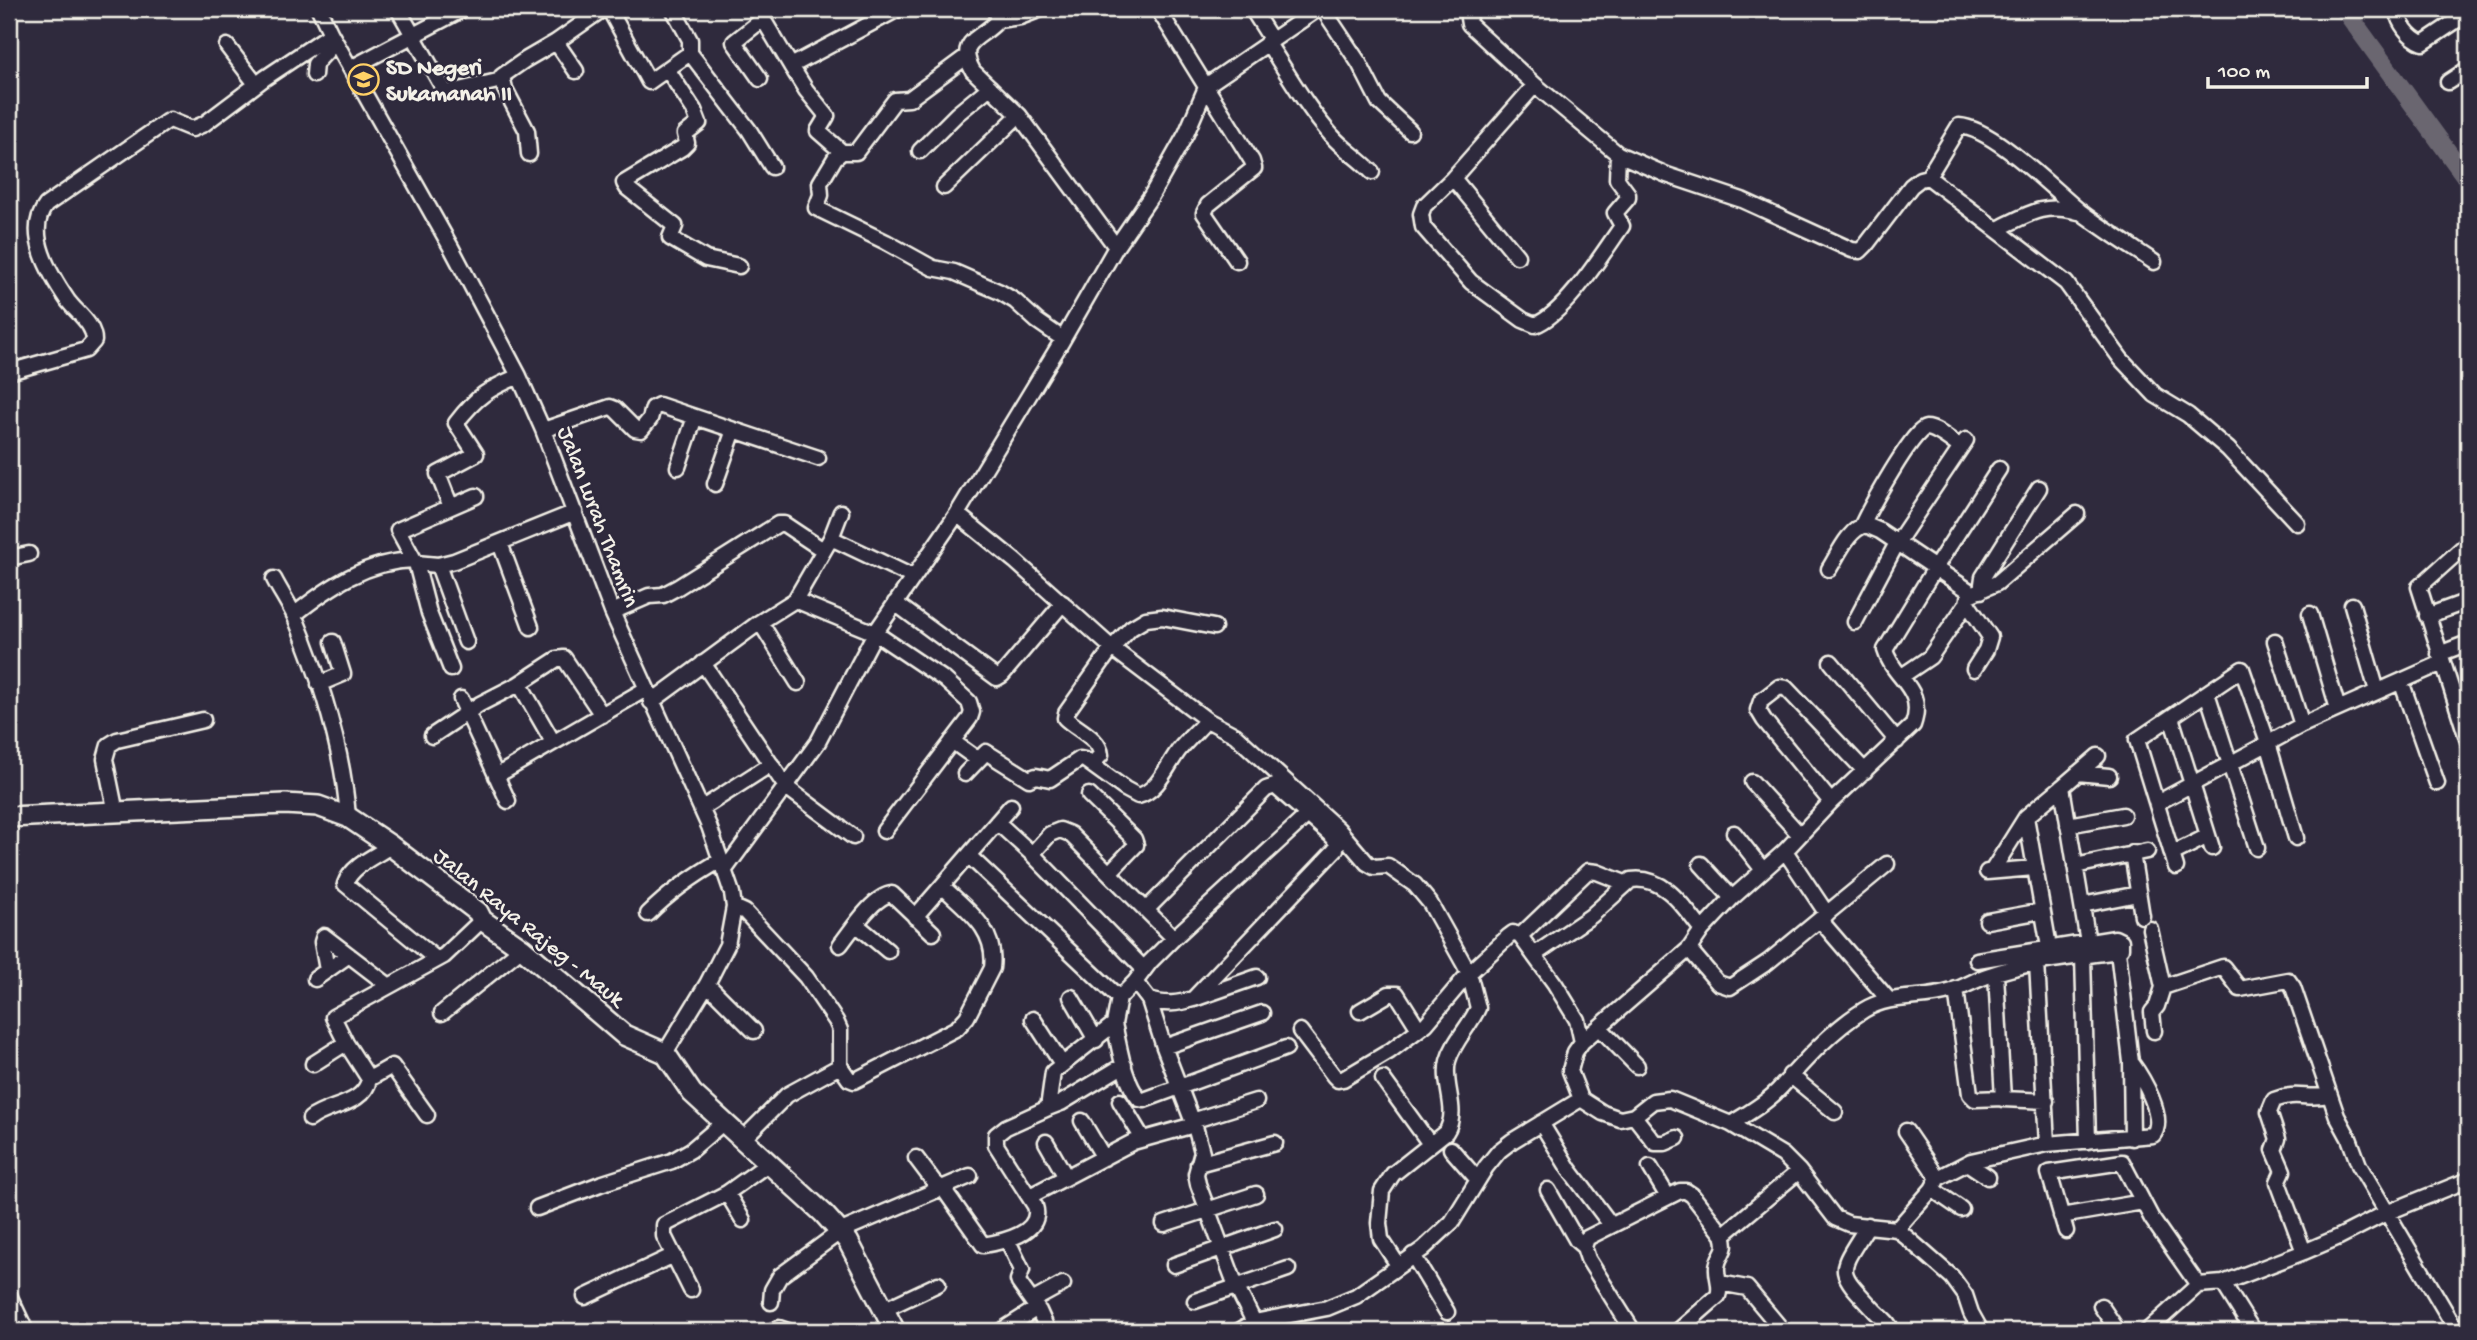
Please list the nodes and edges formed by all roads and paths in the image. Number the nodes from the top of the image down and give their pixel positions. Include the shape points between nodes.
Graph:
1 (319, 9) edge
2 (398, 9) edge
3 (464, 9) edge
4 (603, 9) edge
5 (609, 9) edge
6 (673, 9) edge
7 (898, 9) edge
8 (1041, 9) edge
9 (1158, 9) edge
10 (1252, 9) edge
11 (1320, 9) edge
12 (1473, 9) edge
13 (2396, 9) edge
14 (2468, 13) edge
15 (759, 14) edge
16 (997, 14) edge
17 (328, 36) junction
18 (414, 36) junction
19 (1269, 41) junction
20 (556, 43) junction
21 (226, 46) dead end
22 (690, 53) junction
23 (966, 57) junction
24 (791, 66) junction
25 (351, 68) junction
26 (667, 69) junction
27 (2468, 69) edge
28 (576, 71) dead end
29 (314, 75) dead end
30 (760, 79) dead end
31 (502, 80) junction
32 (2448, 82) dead end
33 (256, 84) junction
34 (1207, 85) junction
35 (1535, 85) junction
36 (990, 88) junction
37 (1019, 115) junction
38 (1410, 131) dead end
39 (920, 151) dead end
40 (842, 152) junction
41 (1618, 154) junction
42 (529, 155) dead end
43 (772, 167) dead end
44 (1372, 172) dead end
45 (1928, 177) junction
46 (1453, 178) junction
47 (944, 187) dead end
48 (2083, 213) junction
49 (1998, 229) junction
50 (1116, 247) junction
51 (1517, 256) dead end
52 (1237, 261) dead end
53 (2154, 262) dead end
54 (739, 266) dead end
55 (1063, 339) junction
56 (9, 372) edge
57 (519, 376) junction
58 (695, 416) junction
59 (543, 430) junction
60 (734, 430) junction
61 (818, 458) dead end
62 (678, 467) dead end
63 (1999, 468) dead end
64 (715, 484) dead end
65 (2039, 488) dead end
66 (476, 496) dead end
67 (451, 507) junction
68 (575, 512) junction
69 (841, 512) dead end
70 (957, 514) junction
71 (2077, 514) dead end
72 (2297, 523) dead end
73 (1862, 525) junction
74 (500, 543) junction
75 (1898, 543) junction
76 (2468, 543) edge
77 (827, 544) junction
78 (29, 554) dead end
79 (9, 558) edge
80 (415, 562) junction
81 (438, 565) junction
82 (1935, 568) junction
83 (1829, 569) dead end
84 (913, 577) junction
85 (274, 579) dead end
86 (2468, 594) edge
87 (1972, 596) junction
88 (795, 600) junction
89 (2468, 601) edge
90 (895, 603) junction
91 (1063, 603) junction
92 (2352, 605) dead end
93 (2453, 607) junction
94 (612, 612) junction
95 (2310, 614) dead end
96 (294, 615) junction
97 (2427, 616) junction
98 (760, 622) junction
99 (1855, 622) dead end
100 (1214, 627) dead end
101 (531, 628) dead end
102 (875, 633) junction
103 (2275, 641) dead end
104 (333, 642) dead end
105 (466, 642) dead end
106 (2468, 643) edge
107 (1112, 648) junction
108 (2441, 658) junction
109 (1831, 662) dead end
110 (703, 663) junction
111 (452, 669) dead end
112 (1974, 669) dead end
113 (1902, 676) junction
114 (2401, 681) junction
115 (798, 683) dead end
116 (318, 684) junction
117 (517, 685) junction
118 (2468, 689) edge
119 (2377, 691) junction
120 (2207, 693) junction
121 (649, 695) junction
122 (2453, 695) junction
123 (464, 705) junction
124 (2338, 709) junction
125 (602, 715) junction
126 (2171, 717) junction
127 (203, 720) dead end
128 (1207, 720) junction
129 (2302, 725) junction
130 (432, 736) dead end
131 (2468, 737) edge
132 (952, 741) junction
133 (1898, 741) junction
134 (553, 742) junction
135 (2268, 743) junction
136 (2098, 756) dead end
137 (977, 759) junction
138 (771, 764) junction
139 (1092, 764) junction
140 (2230, 764) junction
141 (1865, 771) junction
142 (2077, 773) junction
143 (965, 774) dead end
144 (496, 776) junction
145 (2109, 776) dead end
146 (1752, 782) dead end
147 (2437, 783) dead end
148 (2192, 784) junction
149 (786, 787) junction
150 (2062, 787) junction
151 (1089, 795) dead end
152 (508, 801) dead end
153 (1832, 802) junction
154 (2157, 803) junction
155 (1011, 806) dead end
156 (701, 808) junction
157 (1312, 812) junction
158 (116, 813) junction
159 (2123, 815) dead end
160 (9, 817) edge
161 (348, 817) junction
162 (2026, 817) junction
163 (997, 822) junction
164 (2068, 825) junction
165 (884, 831) dead end
166 (1734, 833) dead end
167 (1799, 834) junction
168 (853, 837) dead end
169 (2296, 838) dead end
170 (391, 846) junction
171 (2257, 848) dead end
172 (1785, 851) junction
173 (1032, 854) junction
174 (969, 856) junction
175 (1701, 864) dead end
176 (1887, 864) dead end
177 (723, 866) junction
178 (2075, 866) junction
179 (2035, 867) junction
180 (1763, 870) junction
181 (1110, 872) junction
182 (1625, 883) junction
183 (942, 886) junction
184 (2138, 894) junction
185 (1732, 898) junction
186 (2082, 905) junction
187 (734, 906) junction
188 (1146, 910) junction
189 (2042, 911) junction
190 (648, 914) dead end
191 (2142, 916) dead end
192 (915, 917) junction
193 (1823, 917) junction
194 (482, 920) junction
195 (1987, 921) dead end
196 (857, 925) junction
197 (2150, 929) dead end
198 (1702, 930) junction
199 (933, 933) dead end
200 (1520, 936) junction
201 (1174, 938) junction
202 (840, 945) dead end
203 (522, 948) junction
204 (1689, 949) junction
205 (2086, 949) junction
206 (888, 951) dead end
207 (349, 955) junction
208 (1534, 955) junction
209 (2046, 957) junction
210 (436, 959) junction
211 (1977, 960) dead end
212 (1144, 970) junction
213 (1469, 973) junction
214 (1996, 974) junction
215 (1257, 977) dead end
216 (1135, 982) junction
217 (707, 984) junction
218 (388, 985) junction
219 (2163, 987) junction
220 (1956, 989) junction
221 (1071, 997) dead end
222 (1119, 998) junction
223 (1193, 999) junction
224 (1888, 999) junction
225 (1149, 1000) junction
226 (1360, 1011) dead end
227 (442, 1013) dead end
228 (1262, 1013) dead end
229 (1033, 1019) dead end
230 (1114, 1024) junction
231 (1600, 1027) junction
232 (1419, 1029) junction
233 (754, 1031) dead end
234 (1300, 1031) dead end
235 (2154, 1031) dead end
236 (1096, 1040) junction
237 (1582, 1042) junction
238 (346, 1043) junction
239 (1164, 1047) junction
240 (1286, 1048) dead end
241 (665, 1053) junction
242 (2131, 1062) junction
243 (313, 1064) dead end
244 (1062, 1064) junction
245 (1124, 1065) junction
246 (840, 1066) junction
247 (1637, 1066) dead end
248 (1790, 1075) junction
249 (369, 1079) junction
250 (1383, 1079) dead end
251 (1179, 1086) junction
252 (2329, 1094) junction
253 (2003, 1098) junction
254 (1581, 1099) junction
255 (1120, 1101) dead end
256 (1256, 1101) dead end
257 (2046, 1101) junction
258 (1048, 1108) junction
259 (1835, 1112) dead end
260 (427, 1115) dead end
261 (1634, 1116) junction
262 (310, 1119) dead end
263 (1082, 1121) dead end
264 (724, 1122) junction
265 (1193, 1123) junction
266 (1541, 1124) junction
267 (1731, 1124) junction
268 (1906, 1131) dead end
269 (1677, 1138) dead end
270 (2132, 1138) junction
271 (743, 1139) junction
272 (1143, 1139) junction
273 (2088, 1141) junction
274 (1046, 1142) dead end
275 (1275, 1143) dead end
276 (1430, 1144) junction
277 (2047, 1144) junction
278 (1451, 1149) dead end
279 (1104, 1157) junction
280 (916, 1158) dead end
281 (769, 1163) junction
282 (1967, 1163) junction
283 (1198, 1164) junction
284 (1650, 1167) dead end
285 (1799, 1171) junction
286 (970, 1176) dead end
287 (1066, 1177) junction
288 (1988, 1177) dead end
289 (1478, 1180) junction
290 (2468, 1180) edge
291 (1935, 1184) junction
292 (943, 1189) junction
293 (1548, 1190) dead end
294 (727, 1193) junction
295 (1256, 1194) dead end
296 (1030, 1196) junction
297 (1668, 1197) junction
298 (2144, 1202) junction
299 (537, 1208) dead end
300 (1961, 1209) dead end
301 (1208, 1210) junction
302 (2386, 1213) junction
303 (2062, 1216) junction
304 (743, 1220) dead end
305 (1164, 1224) dead end
306 (1611, 1225) junction
307 (1868, 1225) junction
308 (1897, 1229) junction
309 (1275, 1230) dead end
310 (841, 1231) junction
311 (2066, 1231) dead end
312 (1723, 1235) junction
313 (1008, 1241) junction
314 (1222, 1248) junction
315 (1584, 1248) junction
316 (2304, 1252) junction
317 (674, 1255) junction
318 (1413, 1255) junction
319 (1174, 1265) dead end
320 (1398, 1265) junction
321 (1288, 1269) dead end
322 (1720, 1283) junction
323 (2223, 1283) junction
324 (938, 1284) dead end
325 (1063, 1284) dead end
326 (2198, 1284) junction
327 (1236, 1286) junction
328 (691, 1290) dead end
329 (9, 1295) edge
330 (585, 1297) dead end
331 (1195, 1301) dead end
332 (771, 1302) dead end
333 (1035, 1305) junction
334 (2101, 1306) dead end
335 (883, 1310) junction
336 (1447, 1311) dead end
337 (1261, 1320) junction
338 (18, 1325) edge
339 (1686, 1328) edge
340 (772, 1331) edge
341 (788, 1331) edge
342 (894, 1331) edge
343 (1001, 1331) edge
344 (1048, 1331) edge
345 (1239, 1331) edge
346 (1277, 1331) edge
347 (1633, 1331) edge
348 (1783, 1331) edge
349 (1892, 1331) edge
350 (1981, 1331) edge
351 (2118, 1331) edge
352 (2147, 1331) edge
353 (2253, 1331) edge
354 (2457, 1331) edge

1 - 17 street, Jalan Lurah Thamrin
2 - 18 street
3 - 18 street
4 - 20 street
5 - 26 street via 649,82
6 - 22 street via 690,40
7 - 24 street
8 - 16 street via 1026,15
9 - 34 street
10 - 19 street
11 - 19 street
11 - 38 street via 1380,102
12 - 35 street via 1469,24
13 - 14 street via 2408,32 2423,43
15 - 24 street
15 - 30 street via 734,42
16 - 23 street via 971,42
17 - 25 street, Jalan Lurah Thamrin
17 - 29 street via 328,50 315,64
17 - 33 street
18 - 25 street
18 - 31 street via 446,93
19 - 34 street
19 - 44 street via 1318,119
20 - 28 street
20 - 31 street via 512,68
21 - 33 street
22 - 26 street
22 - 43 street
23 - 36 street
23 - 40 street via 909,99 895,100 856,152
24 - 40 street via 806,90 830,111 817,130
25 - 57 street, Jalan Lurah Thamrin
26 - 54 street via 699,123 685,134 687,142 682,148 624,183 675,226 670,238 706,260
27 - 32 street
31 - 42 street via 527,131
33 - 56 street via 198,128 166,122 46,205 38,223 42,252 67,299 90,326 94,341 86,351
34 - 50 street via 1152,196
34 - 52 street via 1254,168 1204,213
35 - 41 street
35 - 46 street
36 - 37 street
36 - 39 street
37 - 47 street
37 - 50 street
40 - 55 street via 820,183 816,208 933,268 999,292
41 - 45 street via 1860,251 1911,186
41 - 46 street via 1617,179 1628,194 1615,213 1622,226 1570,296 1548,319 1535,325 1471,282 1423,227 1423,206
45 - 48 street via 1959,126 1966,127 1989,136
45 - 49 street
46 - 51 street
48 - 49 street via 2044,208
48 - 53 street
49 - 72 street via 2066,282 2121,359 2155,395 2188,415 2228,449
50 - 55 street
55 - 70 street
57 - 59 street, Jalan Lurah Thamrin
57 - 67 street via 484,393 456,423 476,454 438,474
58 - 59 street via 659,405 653,408 645,428 637,430 610,407
58 - 60 street
58 - 62 street
59 - 68 street, Jalan Lurah Thamrin
60 - 61 street
60 - 64 street
63 - 82 street
65 - 87 street
66 - 67 street
67 - 80 street via 398,530
68 - 74 street
68 - 94 street, Jalan Lurah Thamrin
69 - 77 street
70 - 84 street
70 - 91 street
71 - 87 street via 2011,572
73 - 75 street
73 - 75 street via 1921,430 1935,430 1963,444
73 - 83 street
74 - 81 street
74 - 101 street
75 - 82 street
75 - 99 street
76 - 97 street via 2418,587
77 - 84 street
77 - 88 street
77 - 94 street via 797,534 780,537 766,532 663,595
78 - 79 street
80 - 81 street
80 - 96 street via 394,562 354,574
80 - 111 street
81 - 105 street
82 - 87 street
82 - 113 street via 1886,646 1885,653
84 - 90 street
85 - 96 street
86 - 93 street
87 - 112 street via 1990,637
87 - 113 street via 1930,657
88 - 98 street
88 - 102 street
89 - 93 street
90 - 91 street via 997,678
90 - 102 street
91 - 107 street
92 - 119 street
93 - 97 street
94 - 121 street, Jalan Lurah Thamrin
95 - 124 street
96 - 116 street
97 - 108 street
98 - 110 street
98 - 115 street
100 - 107 street via 1162,617 1146,620
102 - 132 street via 945,680 968,702 972,712
102 - 149 street via 818,742
103 - 129 street
104 - 116 street via 343,674
106 - 108 street
107 - 128 street
107 - 139 street via 1065,718 1100,748 1101,755
108 - 114 street
108 - 122 street
109 - 133 street
110 - 121 street
110 - 138 street
113 - 133 street via 1916,702 1917,715
114 - 119 street
114 - 147 street
116 - 161 street via 342,761
117 - 123 street
117 - 125 street via 564,658
117 - 134 street
118 - 122 street
119 - 124 street
120 - 126 street
120 - 135 street via 2242,669
120 - 140 street
121 - 125 street
121 - 156 street, Jalan Lurah Thamrin
122 - 131 street
123 - 130 street
123 - 144 street
124 - 129 street
125 - 134 street
126 - 148 street
126 - 154 street via 2137,740
127 - 158 street via 109,745 105,759
128 - 139 street via 1146,794 1138,796 1125,789
128 - 157 street via 1235,735
129 - 135 street
132 - 137 street
132 - 165 street
133 - 141 street
134 - 144 street
135 - 140 street
135 - 169 street
136 - 142 street
137 - 139 street via 989,752 1029,779 1050,779 1080,759
137 - 143 street
138 - 149 street
138 - 156 street
140 - 148 street
140 - 171 street
141 - 153 street
141 - 153 street via 1786,688 1779,687 1761,701 1758,710 1764,719
142 - 145 street
142 - 150 street
144 - 152 street
146 - 167 street
148 - 154 street
148 - 154 street via 2210,842 2174,861
149 - 168 street
149 - 177 street
150 - 162 street
150 - 164 street
151 - 181 street via 1136,845
153 - 167 street
155 - 163 street
156 - 177 street, Jalan Lurah Thamrin
157 - 188 street via 1275,786 1266,789
157 - 201 street
157 - 213 street via 1338,829 1367,863 1388,866 1415,885
157 - 223 street via 1337,843 1336,849
158 - 160 main road, Jalan Raya Rajeg - Mauk
158 - 161 main road, Jalan Raya Rajeg - Mauk via 285,804 318,806
159 - 164 street
161 - 170 main road, Jalan Raya Rajeg - Mauk
162 - 179 street
162 - 179 street via 1988,872
163 - 173 street
163 - 174 street
164 - 178 street
166 - 180 street
167 - 172 street
170 - 194 main road, Jalan Raya Rajeg - Mauk via 478,912
170 - 210 street via 358,867 345,884
172 - 180 street
172 - 193 street
173 - 181 street via 1060,830
173 - 212 street
174 - 183 street
174 - 222 street
175 - 185 street
176 - 193 street
177 - 187 street, Jalan Lurah Thamrin
177 - 190 street via 679,886
178 - 184 street via 2139,852
178 - 186 street
179 - 189 street
180 - 185 street
181 - 188 street
182 - 198 street via 1647,880 1664,887
182 - 200 street via 1588,871
182 - 208 street via 1591,916
183 - 192 street
183 - 246 street via 981,923 993,961 967,1017 945,1035 856,1081
184 - 186 street
184 - 191 street
185 - 198 street
186 - 205 street
187 - 217 street, Jalan Lurah Thamrin via 727,945
187 - 246 street via 806,977 836,1021
188 - 201 street
189 - 195 street
189 - 209 street
192 - 196 street via 887,894
192 - 199 street
193 - 204 street via 1730,987 1718,982
193 - 224 street
194 - 203 main road, Jalan Raya Rajeg - Mauk
194 - 210 street
196 - 202 street
196 - 206 street
197 - 219 street
198 - 204 street
200 - 208 street
200 - 213 street via 1513,933
201 - 212 street
203 - 227 street
203 - 241 main road, Jalan Raya Rajeg - Mauk via 624,1035
204 - 231 street
205 - 209 street
205 - 242 street via 2115,938 2121,941 2118,951
205 - 273 street
207 - 207 street via 324,936 321,974
207 - 218 street
208 - 237 street via 1577,1020
209 - 211 street
209 - 214 street
209 - 257 street
210 - 218 street
212 - 216 street
213 - 232 street
213 - 276 street via 1478,1005 1448,1061 1451,1124
214 - 220 street
214 - 253 street
215 - 223 street
216 - 222 street
216 - 225 street
217 - 233 street
217 - 241 street, Jalan Lurah Thamrin
218 - 238 street via 333,1017
219 - 235 street via 2152,1012
219 - 252 street via 2223,967 2240,989 2287,980 2299,1000
220 - 224 street
220 - 253 street via 1970,1096
221 - 236 street
222 - 230 street
223 - 225 street via 1164,1005
224 - 248 street via 1838,1030
225 - 239 street
226 - 232 street via 1397,994
228 - 239 street
229 - 244 street
230 - 236 street
230 - 245 street
231 - 237 street
231 - 247 street
232 - 234 street via 1338,1080
236 - 244 street
237 - 254 street via 1570,1071
238 - 243 street
238 - 249 street
239 - 251 street
240 - 251 street
241 - 264 main road via 692,1093
242 - 270 street
242 - 270 street via 2145,1082 2158,1124 2152,1135
244 - 258 street via 1052,1075
245 - 251 street via 1139,1099
245 - 258 street
246 - 271 street via 787,1095
248 - 259 street
248 - 267 street via 1761,1104
249 - 260 street via 392,1066
249 - 262 street via 368,1086 355,1097
250 - 276 street
251 - 265 street
252 - 302 street via 2359,1165
252 - 316 street via 2284,1096 2274,1100 2269,1112 2278,1139 2274,1150 2283,1171 2278,1182
253 - 257 street
254 - 261 street via 1612,1118
254 - 266 street
255 - 272 street
256 - 265 street
257 - 277 street
258 - 296 street via 1006,1127 996,1137 996,1145
261 - 267 street via 1653,1101 1670,1099
261 - 269 street via 1655,1143
263 - 279 street
264 - 271 main road
264 - 299 street via 672,1161
265 - 272 street
265 - 283 street via 1202,1152
266 - 289 street via 1499,1151
266 - 306 street
267 - 285 street via 1783,1155
268 - 291 street
270 - 273 street
271 - 281 main road
272 - 279 street
273 - 277 street
274 - 287 street
275 - 283 street
276 - 320 street via 1393,1174 1382,1191 1381,1239
277 - 282 street
278 - 289 street
279 - 287 street
280 - 292 street
281 - 294 street
281 - 310 main road
282 - 288 street
282 - 291 street
283 - 301 street via 1198,1184
284 - 297 street
285 - 307 street via 1835,1218
285 - 312 street
286 - 292 street
287 - 296 street
289 - 318 street via 1451,1222
290 - 302 street
291 - 300 street
291 - 308 street
292 - 310 street
292 - 313 street via 983,1245
293 - 315 street
294 - 304 street
294 - 317 street via 664,1225
295 - 301 street
296 - 313 street via 1037,1219
297 - 306 street
297 - 312 street via 1680,1191 1692,1195
298 - 303 street
298 - 303 street via 2122,1162 2049,1173
298 - 326 street
301 - 305 street
301 - 314 street
302 - 316 street
302 - 354 street
303 - 311 street
306 - 315 street via 1590,1235
307 - 308 street
307 - 349 street via 1843,1270
308 - 350 street via 1952,1277
309 - 314 street
310 - 332 street via 780,1276
310 - 335 main road
312 - 322 street via 1726,1248 1717,1270
313 - 333 street via 1022,1270 1019,1283
314 - 319 street
314 - 327 street
315 - 347 street
316 - 323 street
317 - 328 street
317 - 330 street
318 - 320 street
318 - 336 street
320 - 337 street via 1340,1303
321 - 327 street
322 - 339 street via 1718,1296
322 - 348 street via 1747,1288
323 - 326 street
323 - 353 street
324 - 335 street
325 - 333 street
326 - 352 street
327 - 331 street
327 - 337 street
329 - 338 street
333 - 343 street
333 - 344 street
334 - 351 street
335 - 342 main road
337 - 345 street
337 - 346 street
340 - 341 street

